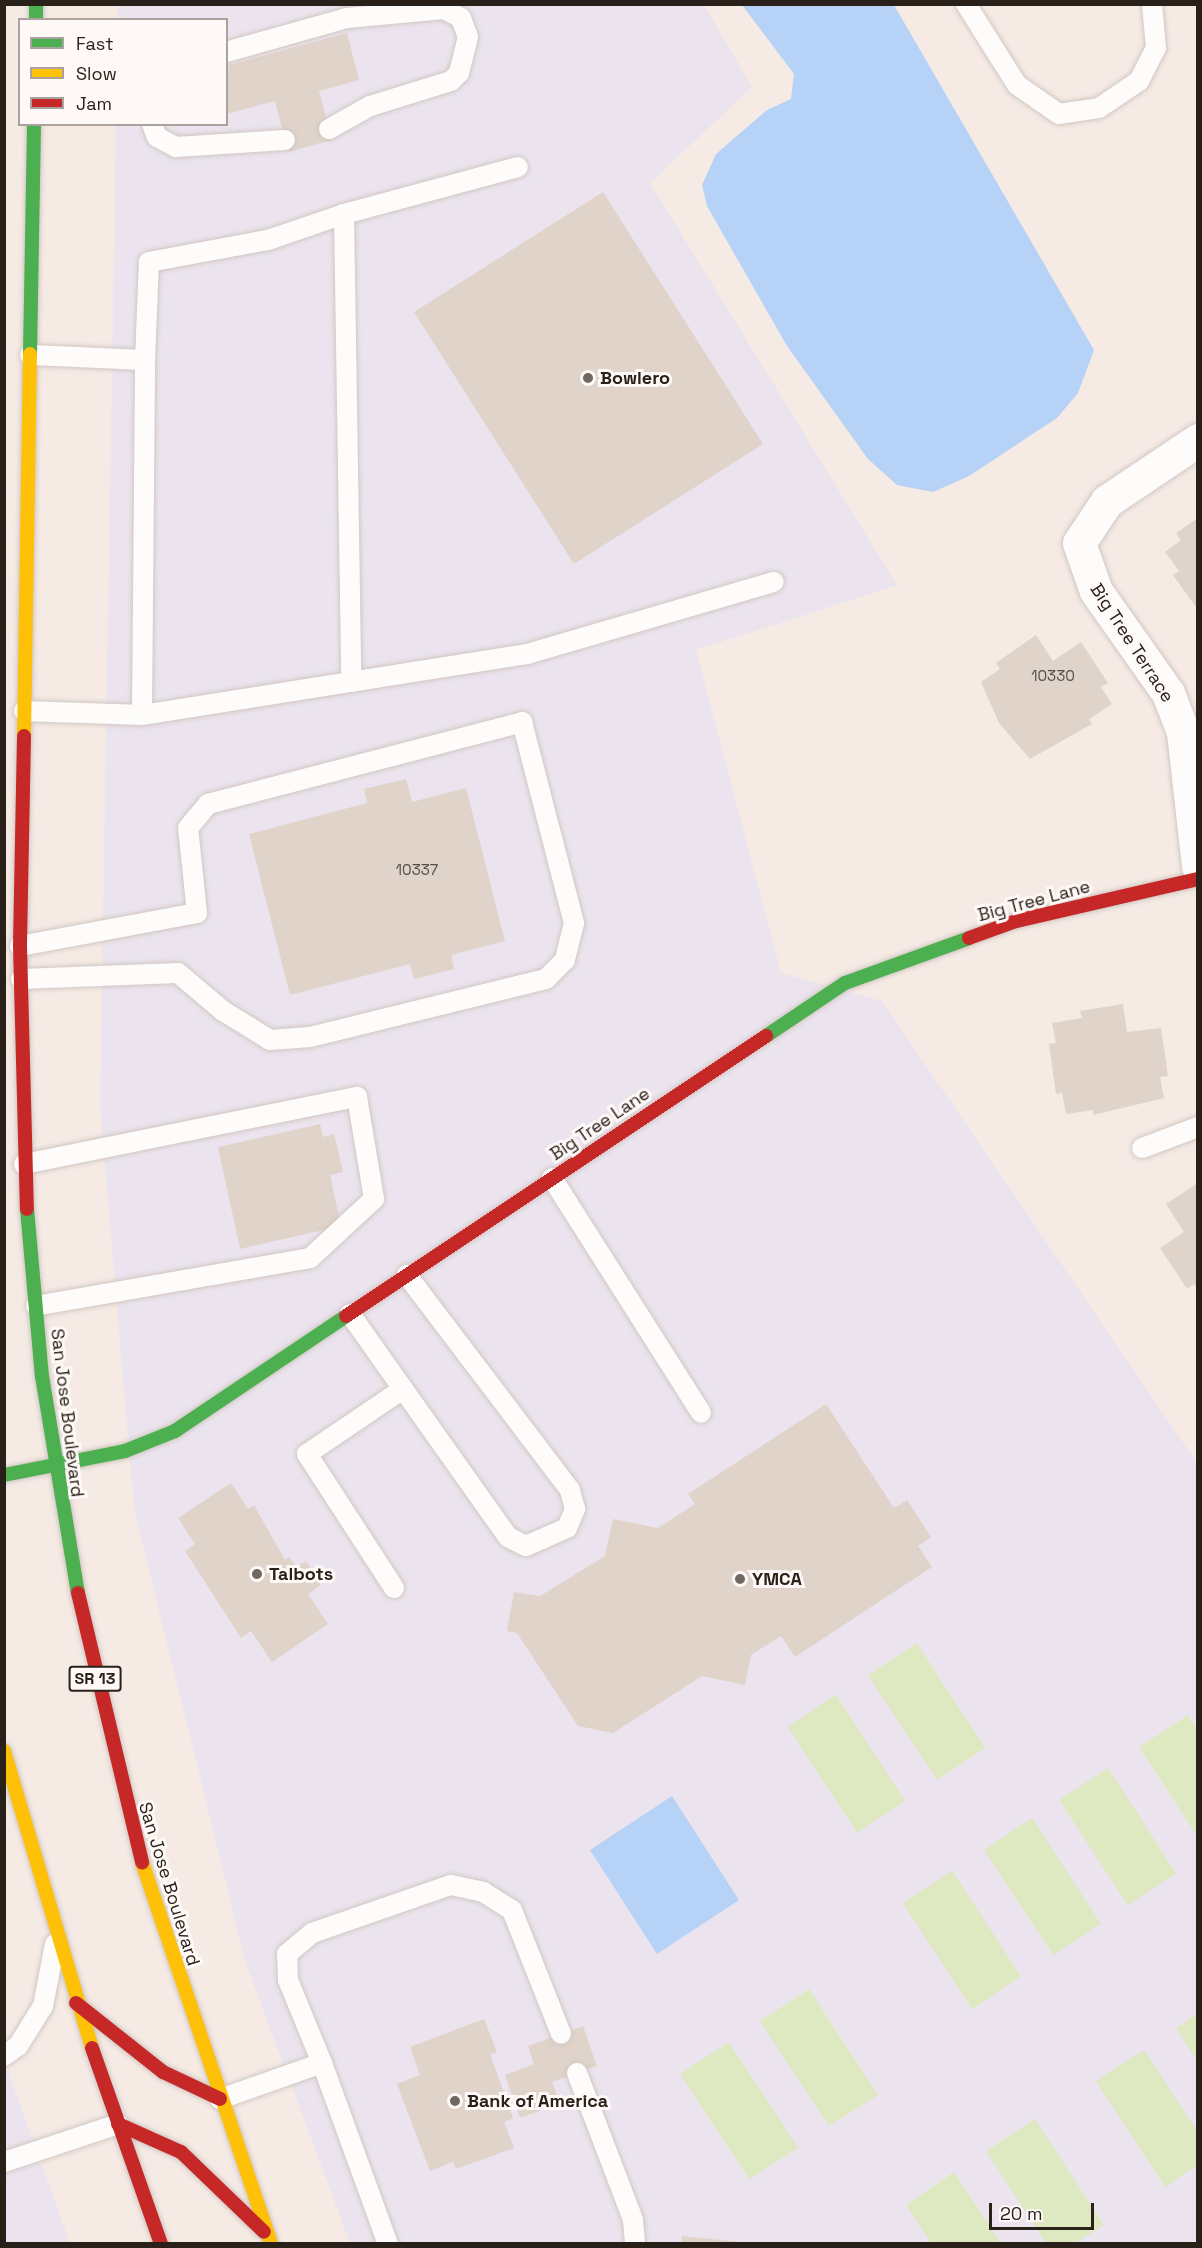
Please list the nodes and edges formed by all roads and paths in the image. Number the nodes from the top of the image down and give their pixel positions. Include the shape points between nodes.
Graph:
1 (54, 4) edge
2 (966, 4) edge
3 (1152, 4) edge
4 (36, 13) edge
5 (228, 51) edge
6 (34, 126) edge
7 (153, 126) edge
8 (329, 129) dead end
9 (285, 140) dead end
10 (518, 167) dead end
11 (344, 214) junction
12 (13, 340) dead end
13 (30, 355) junction
14 (145, 360) junction
15 (1197, 440) edge
16 (10, 528) dead end
17 (27, 549) junction
18 (774, 582) dead end
19 (351, 682) junction
20 (24, 711) junction
21 (142, 715) junction
22 (1197, 866) edge
23 (1197, 879) edge
24 (20, 946) junction
25 (21, 979) junction
26 (1197, 1127) edge
27 (1142, 1148) dead end
28 (24, 1164) junction
29 (552, 1178) junction
30 (407, 1275) junction
31 (36, 1306) junction
32 (350, 1314) junction
33 (403, 1389) junction
34 (701, 1413) dead end
35 (55, 1465) junction
36 (4, 1475) edge
37 (394, 1588) dead end
38 (4, 1750) edge
39 (56, 1935) junction
40 (76, 2003) junction
41 (561, 2034) dead end
42 (4, 2056) edge
43 (322, 2063) junction
44 (577, 2073) dead end
45 (220, 2098) junction
46 (118, 2124) junction
47 (4, 2162) edge
48 (269, 2239) edge
49 (161, 2244) edge
50 (388, 2244) edge
51 (635, 2244) edge

1 - 4 lane
2 - 3 lane via 1017,85 1059,114 1099,108 1139,81 1156,48
5 - 8 lane via 347,18 444,9 461,18 468,38 459,73 451,81 370,106
6 - 13 main road, San Jose Boulevard / SR 13
7 - 9 lane via 157,137 176,147
10 - 11 lane
11 - 14 lane via 268,240 149,262
11 - 19 lane
12 - 13 main road
13 - 14 lane
13 - 17 main road, San Jose Boulevard / SR 13
14 - 21 lane
15 - 22 street, Big Tree Terrace via 1107,501 1079,543 1096,591 1168,693 1183,732
16 - 17 main road
17 - 20 main road, San Jose Boulevard / SR 13
18 - 19 lane via 527,654
19 - 21 lane
20 - 21 lane
20 - 24 main road, San Jose Boulevard / SR 13
23 - 29 main road, Big Tree Lane via 1016,921 845,983
24 - 25 main road, San Jose Boulevard / SR 13
24 - 25 lane via 197,913 188,828 208,804 522,722 574,923 565,960 546,979 310,1037 270,1040 223,1011 178,974
25 - 28 main road, San Jose Boulevard / SR 13
26 - 27 lane
28 - 31 main road, San Jose Boulevard / SR 13
28 - 31 lane via 357,1097 374,1199 310,1258
29 - 30 main road, Big Tree Lane
29 - 34 lane
30 - 32 main road, Big Tree Lane
30 - 33 lane via 484,1383 570,1490 575,1509 567,1528 525,1546 508,1537
31 - 35 main road, San Jose Boulevard / SR 13
32 - 33 lane
32 - 35 main road, Big Tree Lane via 176,1431 125,1451
33 - 37 lane via 307,1454
35 - 36 main road, Big Tree Lane
35 - 45 main road, San Jose Boulevard / SR 13 via 98,1695 148,1889
38 - 39 main road
39 - 40 main road
39 - 42 lane via 43,2006 18,2046
40 - 45 main road via 163,2072
40 - 46 main road
41 - 43 lane via 512,1910 483,1892 451,1885 296,1942 284,1967
43 - 45 lane
43 - 50 lane
44 - 51 lane via 633,2220
45 - 48 main road, San Jose Boulevard / SR 13
46 - 47 lane
46 - 48 main road via 181,2152
46 - 49 main road

